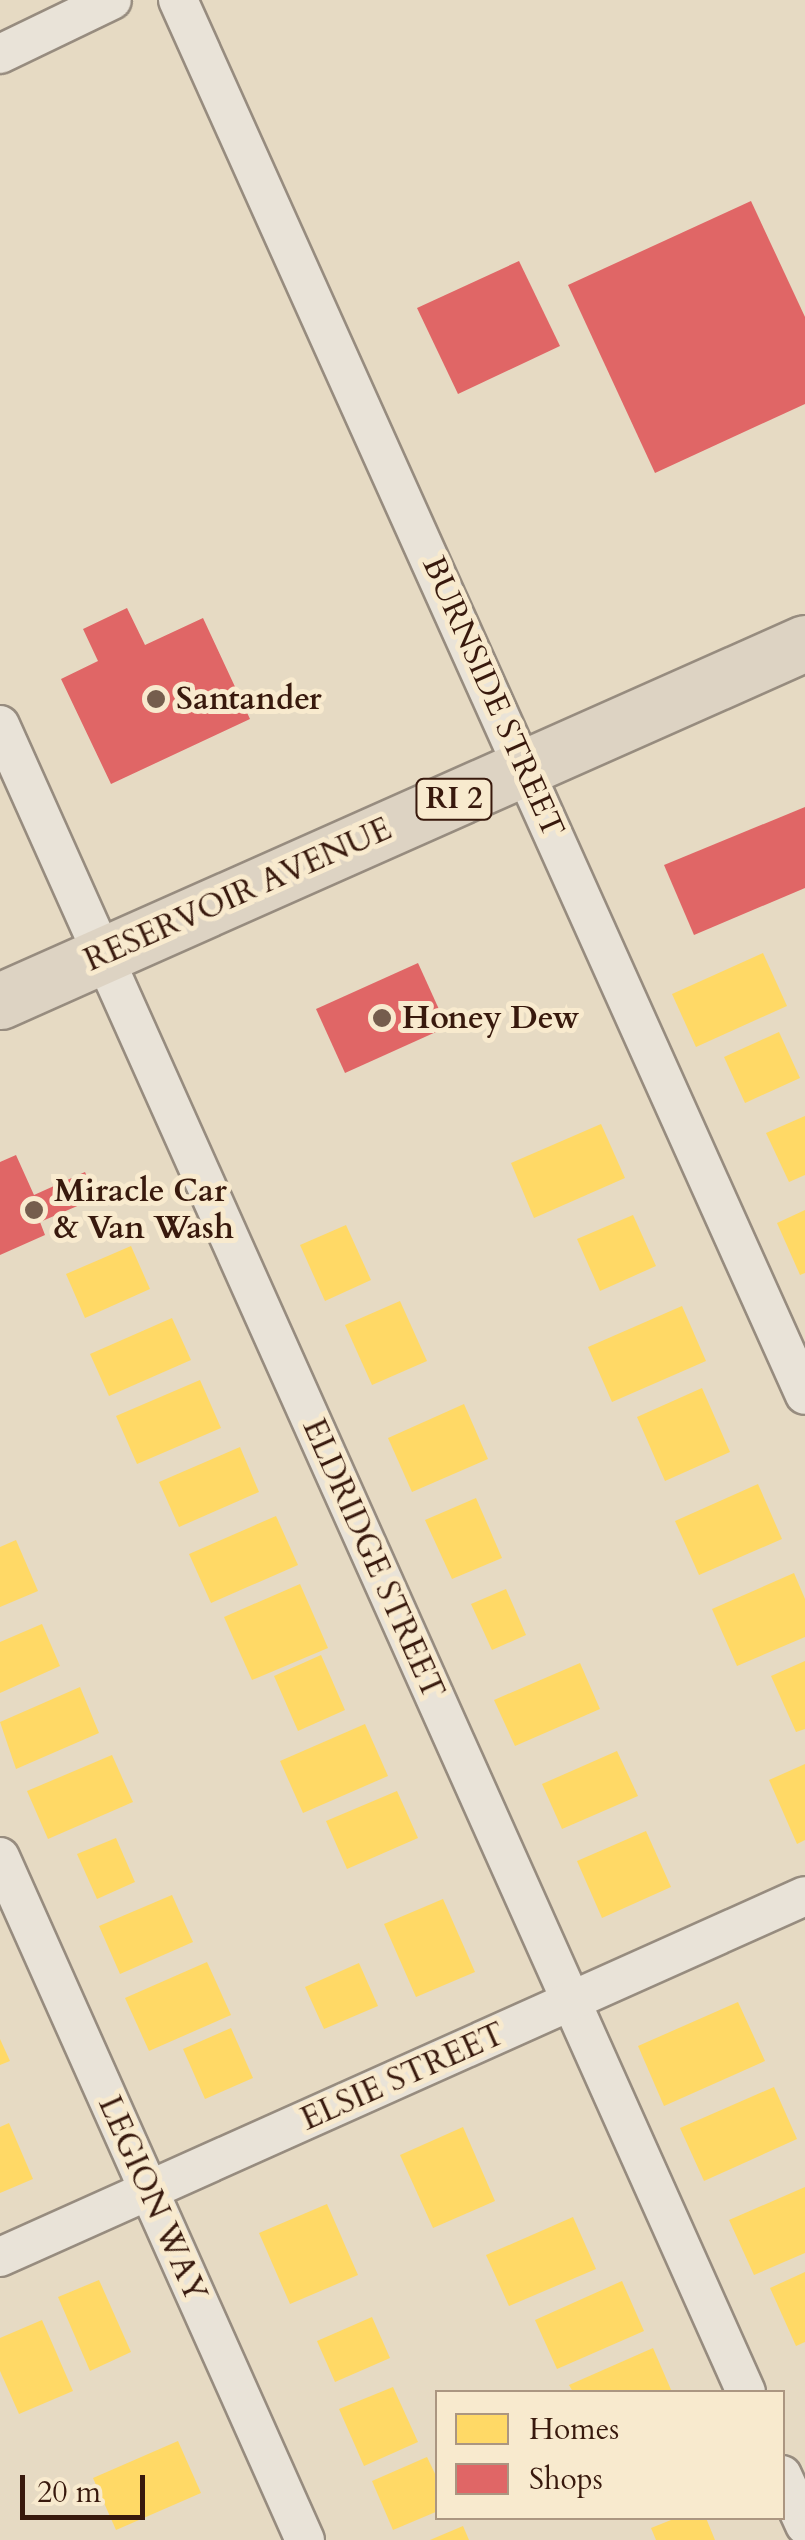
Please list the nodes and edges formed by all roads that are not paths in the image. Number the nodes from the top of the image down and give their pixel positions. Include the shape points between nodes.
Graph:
1 (112, 0) edge
2 (178, 0) edge
3 (0, 54) edge
4 (805, 643) edge
5 (0, 725) edge
6 (525, 767) junction
7 (103, 955) junction
8 (0, 1001) edge
9 (805, 1395) edge
10 (0, 1857) edge
11 (805, 1896) edge
12 (571, 2001) junction
13 (149, 2190) junction
14 (0, 2257) edge
15 (745, 2390) edge
16 (785, 2482) edge
17 (805, 2525) edge
18 (305, 2540) edge

1 - 3 street
2 - 6 street, BURNSIDE STREET
4 - 6 main road, RESERVOIR AVENUE / RI 2
5 - 7 street, ELDRIDGE STREET
6 - 7 main road, RESERVOIR AVENUE / RI 2
6 - 9 street, BURNSIDE STREET
7 - 8 main road, RESERVOIR AVENUE / RI 2
7 - 12 street, ELDRIDGE STREET
10 - 13 street, LEGION WAY
11 - 12 street, ELSIE STREET
12 - 13 street, ELSIE STREET
12 - 15 street, ELDRIDGE STREET
13 - 14 street, ELSIE STREET
13 - 18 street, LEGION WAY
16 - 17 street

